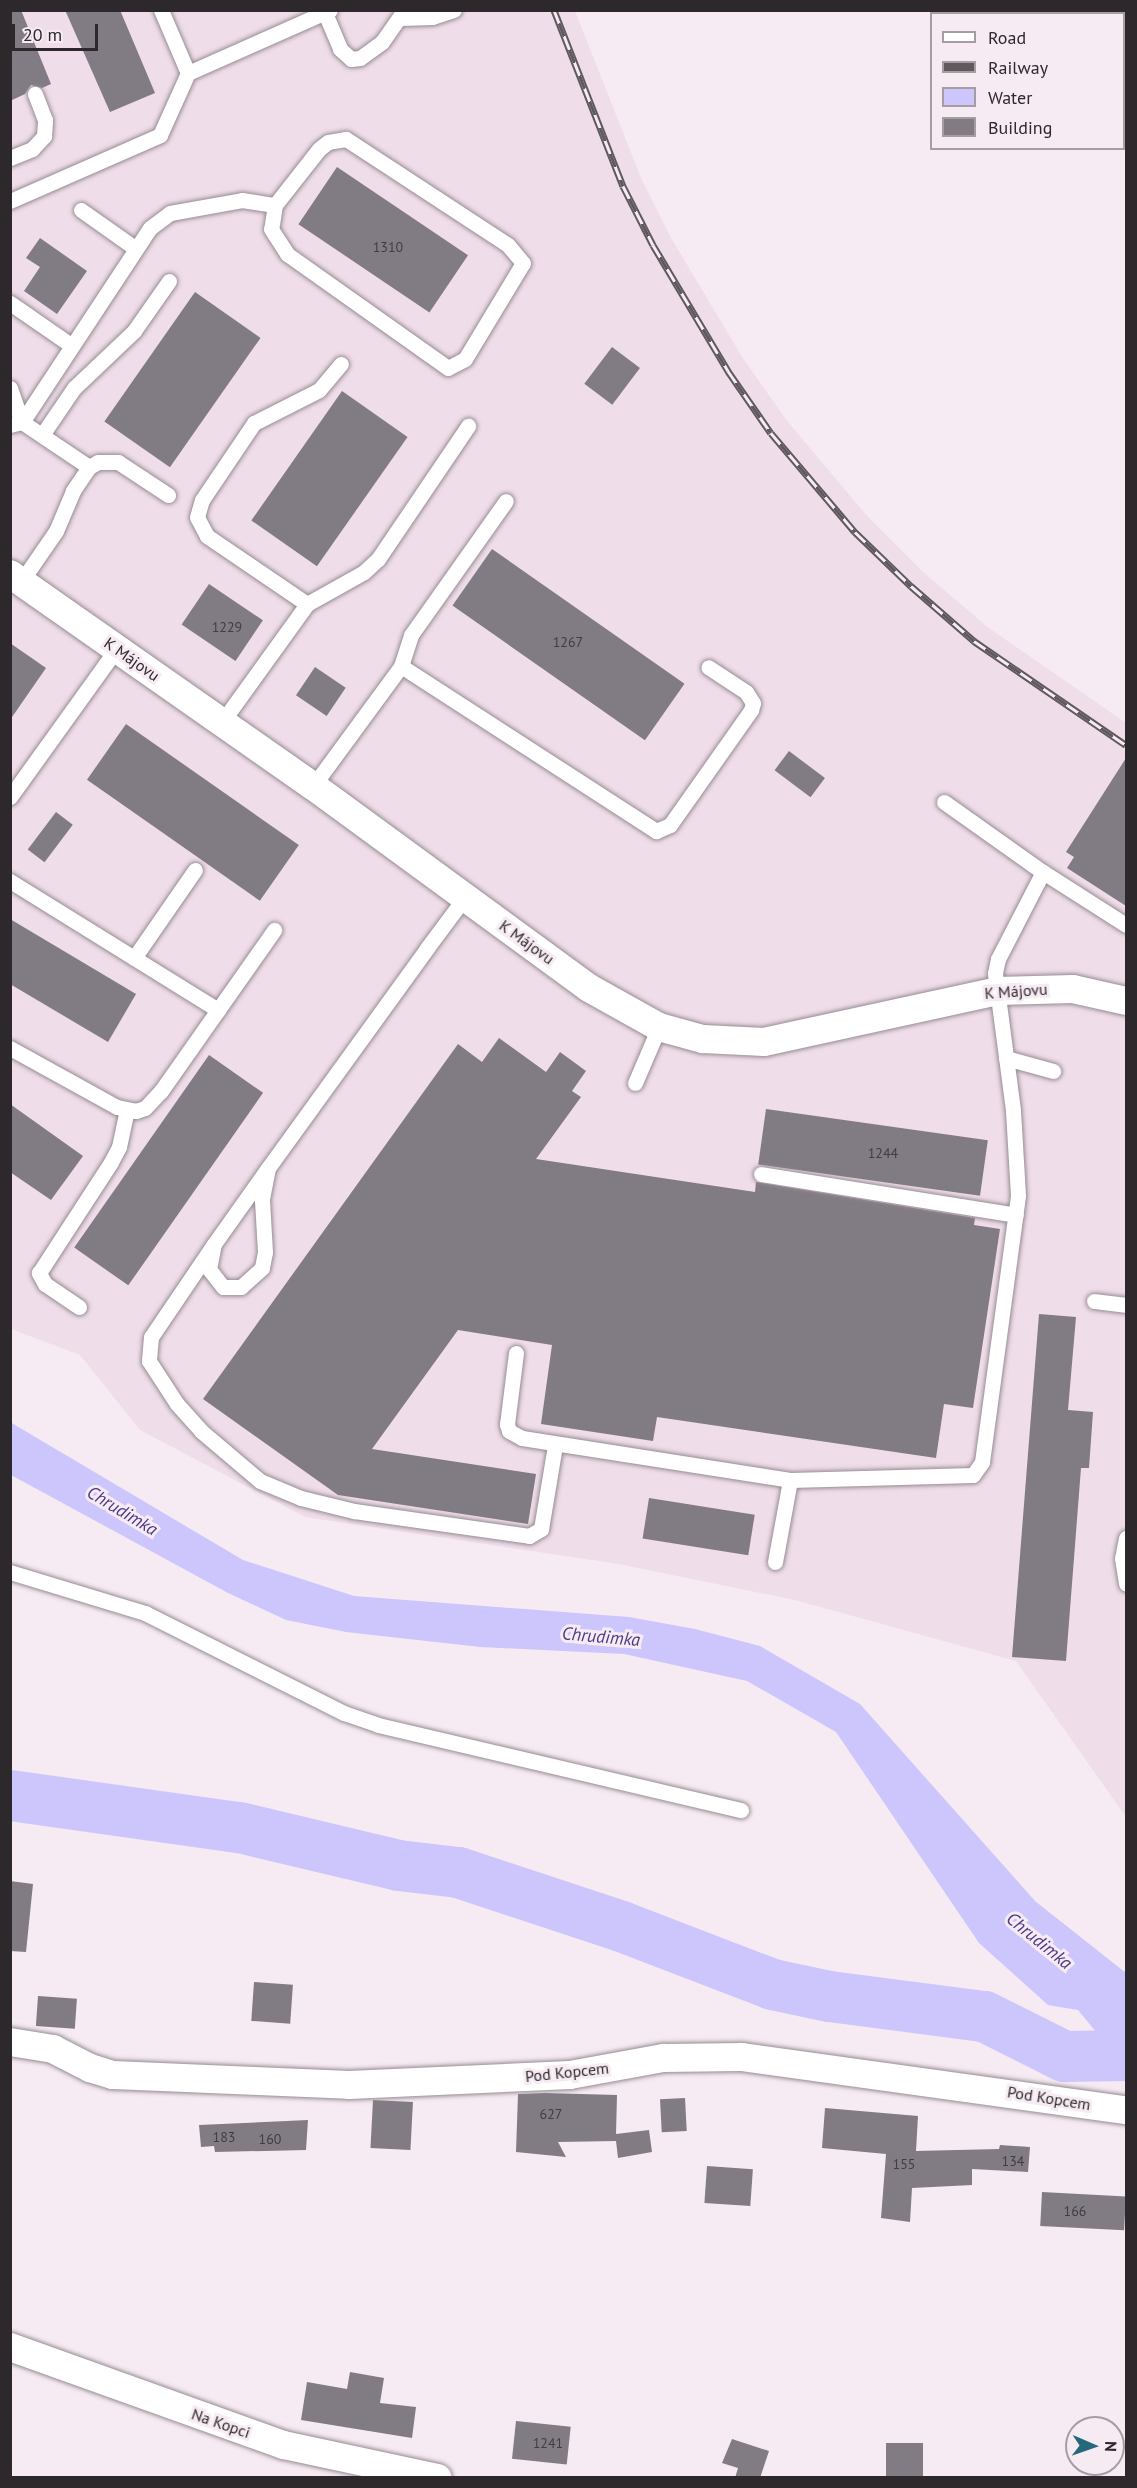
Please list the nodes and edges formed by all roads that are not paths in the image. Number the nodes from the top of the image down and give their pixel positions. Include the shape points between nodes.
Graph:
1 (161, 10) edge
2 (454, 10) edge
3 (327, 12) edge
4 (402, 14) edge
5 (188, 73) junction
6 (35, 94) dead end
7 (10, 158) edge
8 (10, 201) edge
9 (275, 205) junction
10 (81, 210) dead end
11 (136, 249) junction
12 (169, 281) dead end
13 (10, 303) edge
14 (72, 345) junction
15 (341, 364) dead end
16 (10, 388) edge
17 (16, 423) edge
18 (468, 426) dead end
19 (42, 435) junction
20 (89, 467) junction
21 (168, 495) dead end
22 (506, 501) dead end
23 (16, 578) edge
24 (307, 604) junction
25 (117, 648) junction
26 (401, 666) junction
27 (708, 667) dead end
28 (222, 722) junction
29 (313, 786) junction
30 (10, 797) edge
31 (944, 802) dead end
32 (195, 870) dead end
33 (1043, 872) junction
34 (10, 880) edge
35 (465, 897) junction
36 (1126, 925) edge
37 (274, 930) dead end
38 (134, 958) junction
39 (997, 991) junction
40 (1126, 1001) edge
41 (218, 1010) junction
42 (659, 1027) junction
43 (10, 1048) edge
44 (1006, 1058) junction
45 (1053, 1071) dead end
46 (635, 1083) dead end
47 (126, 1110) junction
48 (268, 1168) junction
49 (761, 1174) dead end
50 (1016, 1215) junction
51 (214, 1244) junction
52 (1094, 1301) dead end
53 (1126, 1305) edge
54 (79, 1306) dead end
55 (516, 1353) dead end
56 (555, 1445) junction
57 (790, 1480) junction
58 (1126, 1538) edge
59 (775, 1562) dead end
60 (10, 1572) edge
61 (1126, 1584) edge
62 (741, 1810) dead end
63 (10, 2042) edge
64 (1126, 2110) edge
65 (10, 2347) edge
66 (438, 2478) edge

1 - 5 lane
2 - 4 lane via 432,17
3 - 4 lane via 340,49 351,59 360,58 382,42
3 - 5 lane
5 - 8 lane via 167,125 151,142
6 - 7 lane via 45,120 44,136 32,149
9 - 9 lane via 271,229 286,254 448,368 465,359 523,263 508,245 346,139 328,142 319,149
9 - 11 lane via 242,200 170,213 158,220
10 - 11 lane
11 - 14 lane
12 - 19 lane via 134,331 74,388
13 - 14 lane
14 - 17 lane
15 - 24 lane via 319,390 254,423 201,500 197,517 207,536
16 - 17 lane
17 - 19 lane
18 - 24 lane via 378,559 364,572
19 - 20 lane
20 - 21 lane via 98,462 118,462
20 - 23 lane via 73,491 56,531
22 - 26 lane via 411,635
23 - 25 street, K Májovu
24 - 28 lane
25 - 28 street, K Májovu
25 - 30 lane
26 - 27 lane via 656,831 670,825 751,710 753,703 746,692
26 - 29 lane
28 - 29 street, K Májovu
29 - 35 street, K Májovu
31 - 33 lane
32 - 38 lane
33 - 36 lane
33 - 39 lane via 998,959
34 - 38 lane
35 - 42 street, K Májovu via 610,1003
35 - 48 lane
37 - 41 lane
38 - 41 lane
39 - 40 street, K Májovu via 1073,989
39 - 42 street, K Májovu via 764,1042 703,1039
39 - 44 lane
41 - 47 lane via 152,1101 136,1111
42 - 46 lane
43 - 47 lane
44 - 45 lane
44 - 50 lane
47 - 54 lane via 119,1147 111,1162 39,1273 45,1284
48 - 51 lane
48 - 51 lane via 261,1207 266,1252 258,1275 241,1287 216,1282 209,1269
49 - 50 lane
50 - 57 lane via 978,1471 966,1478
51 - 56 lane via 151,1337 149,1361 183,1411 228,1457 260,1481 301,1498 344,1509 529,1536 541,1529
52 - 53 lane
55 - 56 lane via 509,1431
56 - 57 lane
57 - 59 lane
58 - 61 lane via 1122,1558
60 - 62 lane via 145,1612 312,1698 378,1725
63 - 64 street, Pod Kopcem via 53,2049 90,2068 113,2074 338,2085 570,2075 664,2058 742,2057
65 - 66 street, Na Kopci via 284,2445

